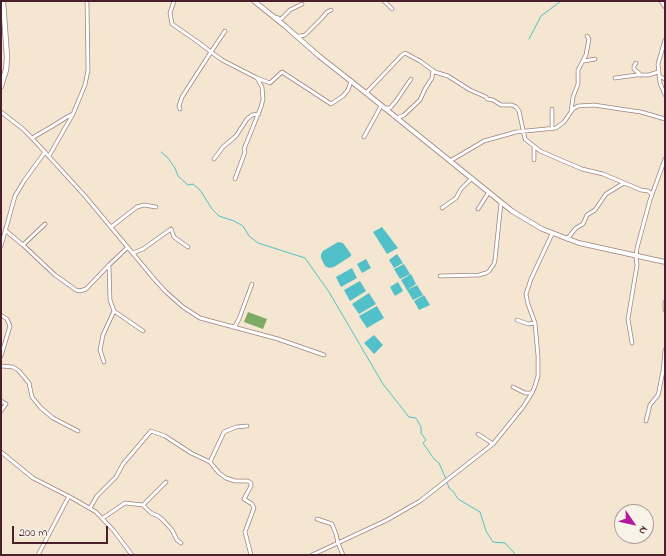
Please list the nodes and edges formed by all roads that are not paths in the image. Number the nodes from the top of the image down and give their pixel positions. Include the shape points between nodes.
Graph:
1 (3, 1) edge
2 (87, 1) edge
3 (174, 1) edge
4 (254, 1) edge
5 (384, 1) edge
6 (661, 1) edge
7 (302, 4) dead end
8 (665, 7) edge
9 (392, 9) dead end
10 (331, 10) dead end
11 (274, 17) junction
12 (225, 31) dead end
13 (296, 36) junction
14 (587, 36) dead end
15 (665, 40) edge
16 (211, 52) junction
17 (595, 59) dead end
18 (584, 61) junction
19 (636, 63) dead end
20 (433, 70) junction
21 (658, 74) junction
22 (641, 75) junction
23 (257, 78) junction
24 (615, 78) dead end
25 (411, 79) dead end
26 (665, 79) edge
27 (352, 81) junction
28 (1, 86) edge
29 (366, 92) junction
30 (665, 95) edge
31 (382, 107) junction
32 (180, 109) dead end
33 (552, 109) dead end
34 (1, 112) edge
35 (571, 112) junction
36 (73, 114) junction
37 (259, 114) junction
38 (397, 118) junction
39 (665, 119) edge
40 (552, 129) junction
41 (525, 132) junction
42 (364, 137) dead end
43 (32, 138) junction
44 (534, 147) junction
45 (45, 152) junction
46 (49, 156) junction
47 (214, 159) dead end
48 (534, 160) dead end
49 (665, 160) edge
50 (450, 161) junction
51 (472, 178) junction
52 (235, 180) dead end
53 (624, 183) junction
54 (655, 186) junction
55 (648, 191) junction
56 (489, 192) junction
57 (652, 194) junction
58 (501, 203) junction
59 (156, 207) dead end
60 (442, 208) dead end
61 (478, 209) dead end
62 (45, 224) dead end
63 (112, 227) junction
64 (5, 230) junction
65 (552, 234) junction
66 (567, 239) junction
67 (23, 245) junction
68 (1, 246) edge
69 (128, 247) junction
70 (188, 247) dead end
71 (133, 253) junction
72 (636, 256) junction
73 (665, 262) edge
74 (109, 266) junction
75 (440, 276) dead end
76 (252, 284) dead end
77 (665, 302) edge
78 (665, 310) edge
79 (114, 311) junction
80 (1, 315) edge
81 (517, 320) dead end
82 (535, 323) junction
83 (232, 327) junction
84 (143, 331) dead end
85 (632, 343) dead end
86 (665, 350) edge
87 (1, 356) edge
88 (324, 356) dead end
89 (104, 362) dead end
90 (1, 366) edge
91 (513, 388) dead end
92 (532, 393) junction
93 (1, 401) edge
94 (1, 411) edge
95 (646, 421) dead end
96 (247, 426) dead end
97 (78, 431) dead end
98 (478, 434) dead end
99 (493, 444) junction
100 (1, 452) edge
101 (210, 462) junction
102 (166, 482) dead end
103 (69, 496) junction
104 (143, 506) junction
105 (90, 508) junction
106 (103, 518) junction
107 (316, 519) dead end
108 (181, 542) dead end
109 (338, 543) junction
110 (38, 555) edge
111 (132, 555) edge
112 (252, 555) edge
113 (312, 555) edge
114 (343, 555) edge

1 - 28 main road via 7,57
2 - 36 street via 88,70 84,89
3 - 16 street via 170,13 172,24
4 - 11 street
5 - 9 street
6 - 8 street
7 - 11 street via 290,10 282,19
10 - 13 street via 305,35
11 - 13 street
12 - 16 street
13 - 27 street
14 - 18 street via 589,40
15 - 21 street
16 - 23 street
16 - 32 street via 181,99
17 - 18 street
18 - 35 street via 578,70 578,84
19 - 22 street via 634,69
20 - 29 street via 403,54
20 - 38 street via 432,78 420,100
20 - 41 street via 485,96 487,100 516,107
21 - 22 street
21 - 26 street
21 - 30 street
22 - 24 street
23 - 27 street via 270,83 282,72 331,104 343,96
23 - 37 street via 262,87 263,99
25 - 31 street via 390,108
27 - 29 street
29 - 31 street
31 - 38 street
31 - 42 street
33 - 40 street
34 - 43 street
35 - 39 street via 578,106 594,105 641,112
35 - 40 street via 560,126
36 - 43 street
36 - 46 street
37 - 47 street via 247,119 236,136
37 - 52 street via 244,149
38 - 50 street
40 - 41 street
41 - 44 street via 525,139
41 - 50 street via 484,141
43 - 45 street
44 - 48 street
44 - 53 street via 582,169
45 - 46 street
45 - 64 street via 18,190
46 - 63 street
49 - 54 street
50 - 51 street
51 - 56 street
51 - 60 street via 456,198
53 - 55 street
53 - 66 street via 606,194 594,211 587,215 583,224
54 - 55 street
54 - 57 street
55 - 57 street
56 - 58 street
56 - 61 street
57 - 72 street
58 - 65 street
58 - 75 street via 495,260 489,271 480,275
59 - 63 street via 137,207
62 - 67 street
63 - 69 street
64 - 67 street
64 - 68 street
65 - 66 street
65 - 82 street via 527,288 528,304
66 - 72 street
67 - 74 street via 55,275 80,291 86,289
69 - 71 street
69 - 74 street
70 - 71 street via 174,237 171,228 144,249
71 - 83 street via 166,292 184,307 200,318
72 - 73 street
72 - 85 street via 637,265 628,319
74 - 79 street via 110,300
76 - 83 street via 239,319
77 - 78 street
79 - 84 street
79 - 89 street via 102,335 100,350
80 - 87 street via 7,319 10,326
81 - 82 street via 528,324
82 - 92 street via 538,376
83 - 88 street via 296,345
86 - 95 street via 658,395 650,405
90 - 97 street via 13,367 19,371 29,383 32,397 41,408 53,418
91 - 92 street
92 - 99 street
93 - 94 street via 6,404
96 - 101 street via 224,432
98 - 99 street
99 - 109 street via 416,504
100 - 103 street via 33,478
101 - 105 street via 165,436 151,431
101 - 112 street via 226,478 251,483 244,499 254,508 245,532
102 - 104 street
103 - 105 street
103 - 110 street
104 - 106 street via 125,503
104 - 108 street via 163,520
105 - 106 street
106 - 111 street
107 - 109 street via 332,524
109 - 113 street
109 - 114 street

